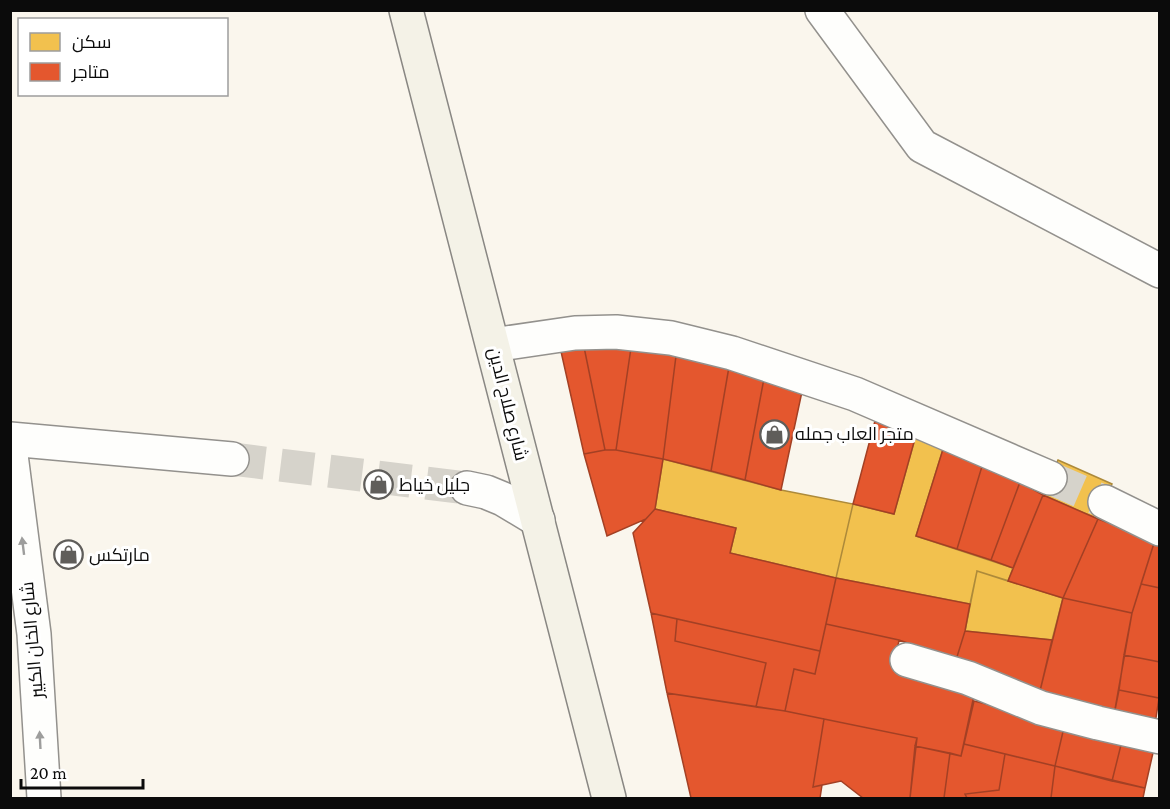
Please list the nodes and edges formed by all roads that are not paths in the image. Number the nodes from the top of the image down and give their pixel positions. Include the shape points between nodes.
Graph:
1 (406, 10) edge
2 (822, 10) edge
3 (1160, 271) edge
4 (493, 345) junction
5 (10, 440) edge
6 (10, 447) edge
7 (232, 459) tunnel mouth
8 (1050, 478) tunnel mouth
9 (467, 488) tunnel mouth
10 (1105, 502) tunnel mouth
11 (538, 520) junction
12 (1160, 529) edge
13 (907, 660) dead end
14 (1160, 737) edge
15 (44, 798) edge
16 (609, 798) edge

1 - 4 street, شارع صلاح الدين
2 - 3 street via 922,146
4 - 8 street via 575,333 671,338 732,353 855,394
4 - 11 street, شارع صلاح الدين
5 - 7 street
15 -> 6 street, شارع الخان الكبير via 34,634
9 - 11 street via 503,499
10 - 12 street
11 - 16 street, شارع صلاح الدين
13 - 14 street via 968,678 1041,708

